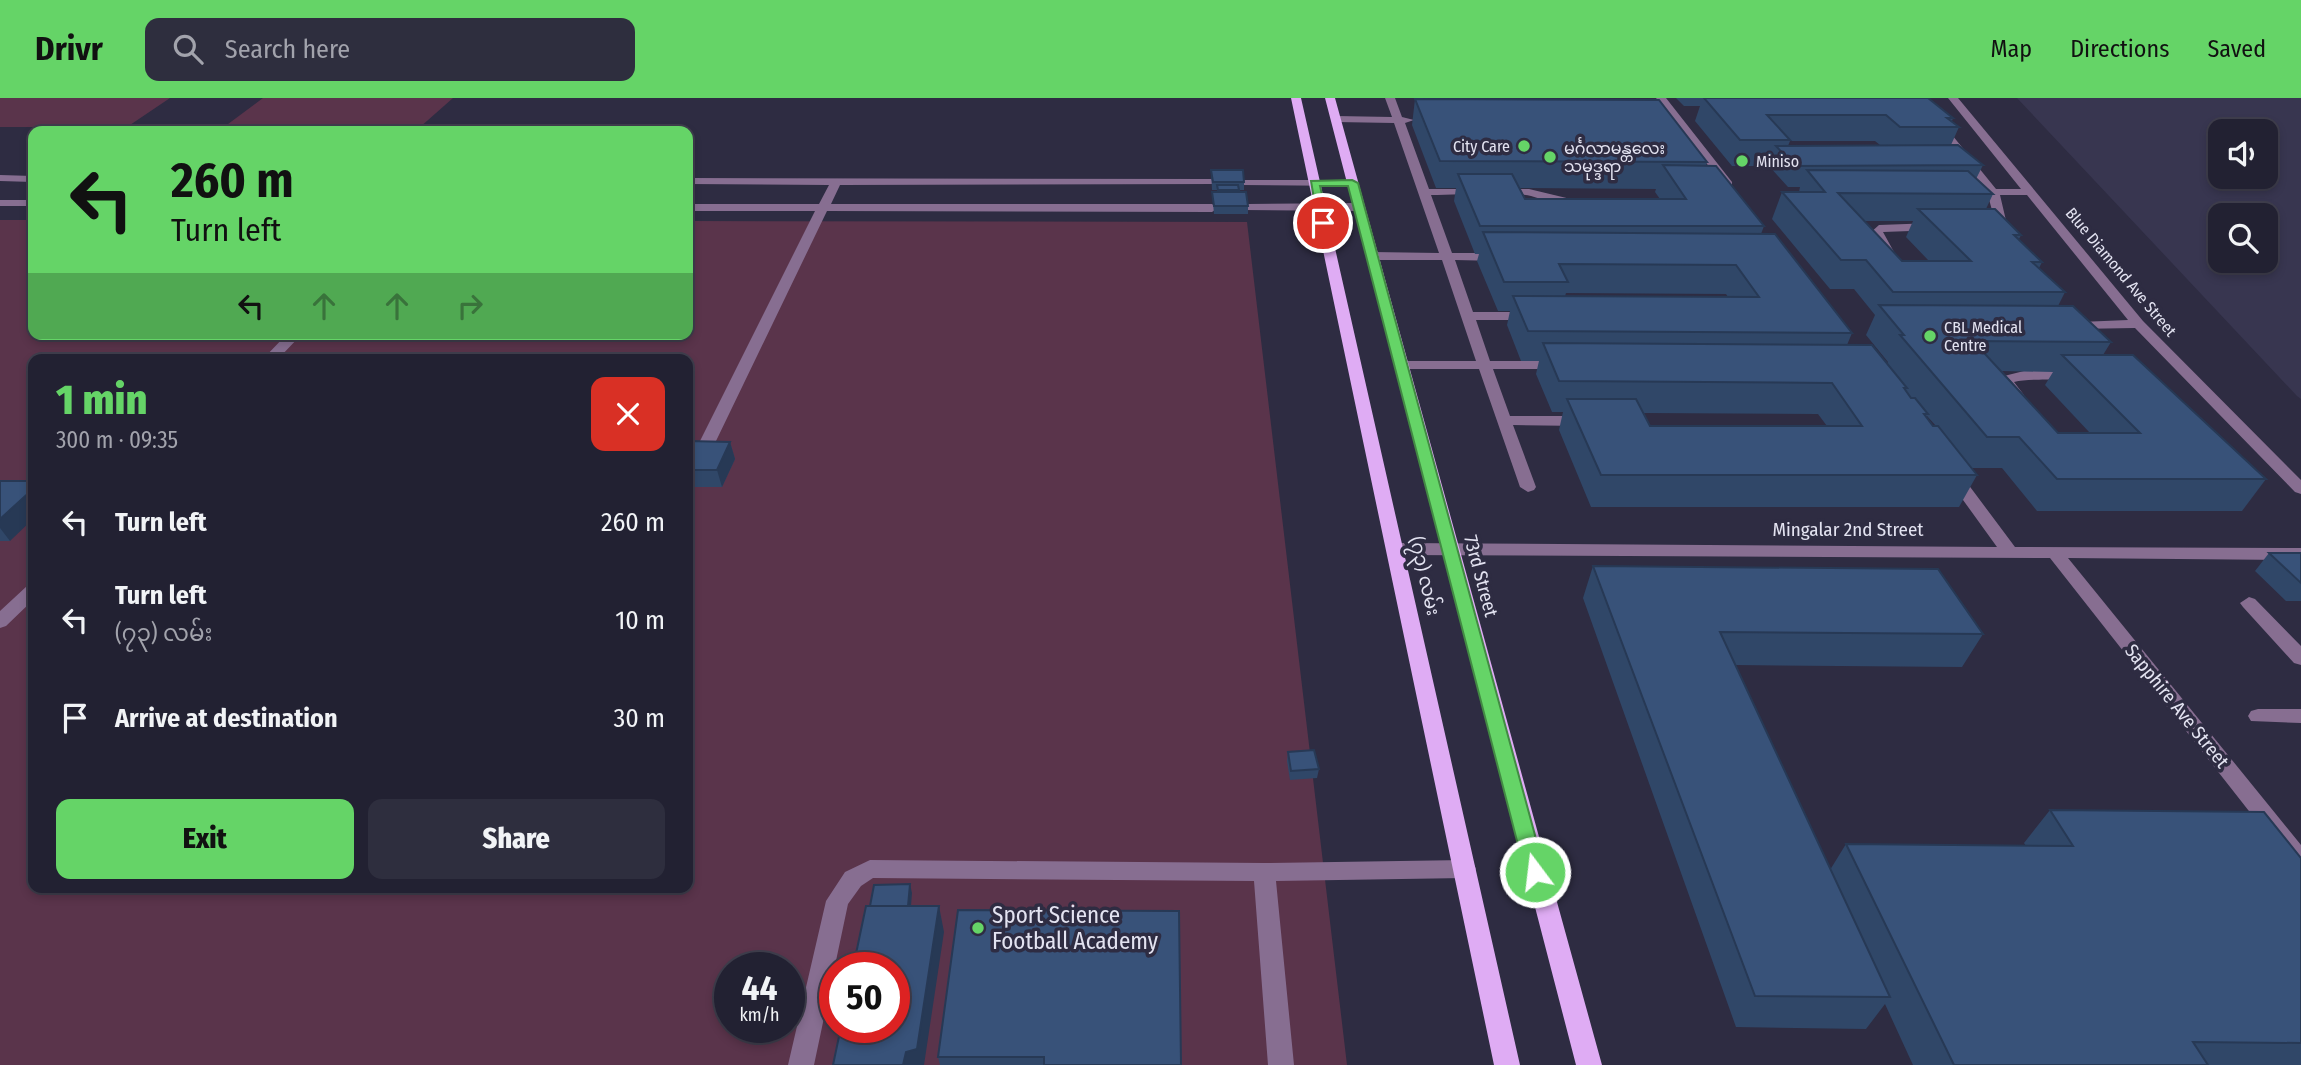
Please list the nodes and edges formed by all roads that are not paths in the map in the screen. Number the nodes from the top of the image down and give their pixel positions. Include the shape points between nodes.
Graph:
1 (1296, 98) edge
2 (1330, 98) edge
3 (1390, 98) edge
4 (1661, 98) edge
5 (1917, 98) edge
6 (1953, 98) edge
7 (1336, 119) junction
8 (1398, 120) junction
9 (1425, 120) edge
10 (0, 178) edge
11 (28, 178) edge
12 (693, 181) edge
13 (836, 181) junction
14 (1210, 182) edge
15 (1245, 183) edge
16 (1314, 183) junction
17 (1352, 183) junction
18 (1424, 192) junction
19 (1993, 192) junction
20 (2031, 192) junction
21 (1737, 196) edge
22 (1584, 201) edge
23 (0, 203) edge
24 (28, 203) edge
25 (693, 207) edge
26 (1359, 207) junction
27 (822, 208) junction
28 (1212, 208) edge
29 (1248, 208) edge
30 (1319, 208) junction
31 (1943, 227) edge
32 (2001, 232) edge
33 (1372, 256) junction
34 (1447, 257) junction
35 (1515, 257) edge
36 (1895, 261) edge
37 (1465, 316) junction
38 (1544, 316) edge
39 (2138, 324) junction
40 (2080, 326) edge
41 (289, 340) edge
42 (275, 354) edge
43 (1482, 364) junction
44 (1401, 365) junction
45 (1577, 366) edge
46 (2092, 374) edge
47 (2024, 405) edge
48 (1503, 420) junction
49 (1600, 421) edge
50 (708, 441) edge
51 (1942, 461) edge
52 (1528, 487) dead end
53 (2301, 489) edge
54 (1395, 549) junction
55 (1450, 549) junction
56 (2009, 551) junction
57 (2053, 551) junction
58 (2261, 554) junction
59 (2301, 554) edge
60 (2277, 570) edge
61 (28, 595) edge
62 (2249, 603) dead end
63 (0, 622) edge
64 (2301, 658) edge
65 (2258, 716) dead end
66 (2301, 716) edge
67 (2301, 861) edge
68 (1465, 869) junction
69 (1264, 872) junction
70 (801, 1065) edge
71 (1281, 1065) edge
72 (1507, 1065) edge
73 (1589, 1065) edge

1 - 16 main road, (၇၃) လမ်း
2 - 7 main road, 73rd Street
3 - 8 street
4 - 21 street via 1673,123
5 - 19 street via 1940,117 1961,159
6 - 20 street, Blue Diamond Ave Street via 1964,118
7 - 8 street
7 - 17 main road, 73rd Street
8 - 9 street
8 - 18 street
10 - 11 street
12 - 13 street
13 - 14 street
13 - 27 street
15 - 16 street
16 - 17 street
16 - 30 main road, (၇၃) လမ်း
17 - 26 main road, 73rd Street
18 - 22 street via 1529,192 1557,201
18 - 34 street
19 - 20 street
19 - 32 street
20 - 39 street, Blue Diamond Ave Street
23 - 24 street
25 - 27 street
26 - 30 street
26 - 33 main road, 73rd Street
27 - 28 street
27 - 50 street
29 - 30 street
30 - 54 main road, (၇၃) လမ်း
31 - 36 street via 1879,229 1875,234
33 - 34 street
33 - 44 main road, 73rd Street
34 - 35 street
34 - 37 street
37 - 38 street
37 - 43 street
39 - 40 street
39 - 53 street, Blue Diamond Ave Street
41 - 42 street
43 - 44 street
43 - 45 street
43 - 48 street
44 - 55 main road, 73rd Street
46 - 47 street via 2028,374 2005,380
48 - 49 street
48 - 52 street
51 - 56 street
54 - 55 street, Mingalar 2nd Street
54 - 68 main road, (၇၃) လမ်း
55 - 56 street, Mingalar 2nd Street
55 - 73 main road, 73rd Street
56 - 57 street, Mingalar 2nd Street
57 - 58 street, Mingalar 2nd Street
57 - 67 street, Sapphire Ave Street
58 - 59 street, Mingalar 2nd Street
58 - 60 street
61 - 63 street
62 - 64 street
65 - 66 street
68 - 69 street
68 - 72 main road, (၇၃) လမ်း
69 - 70 street via 870,869 853,878 837,901
69 - 71 street

